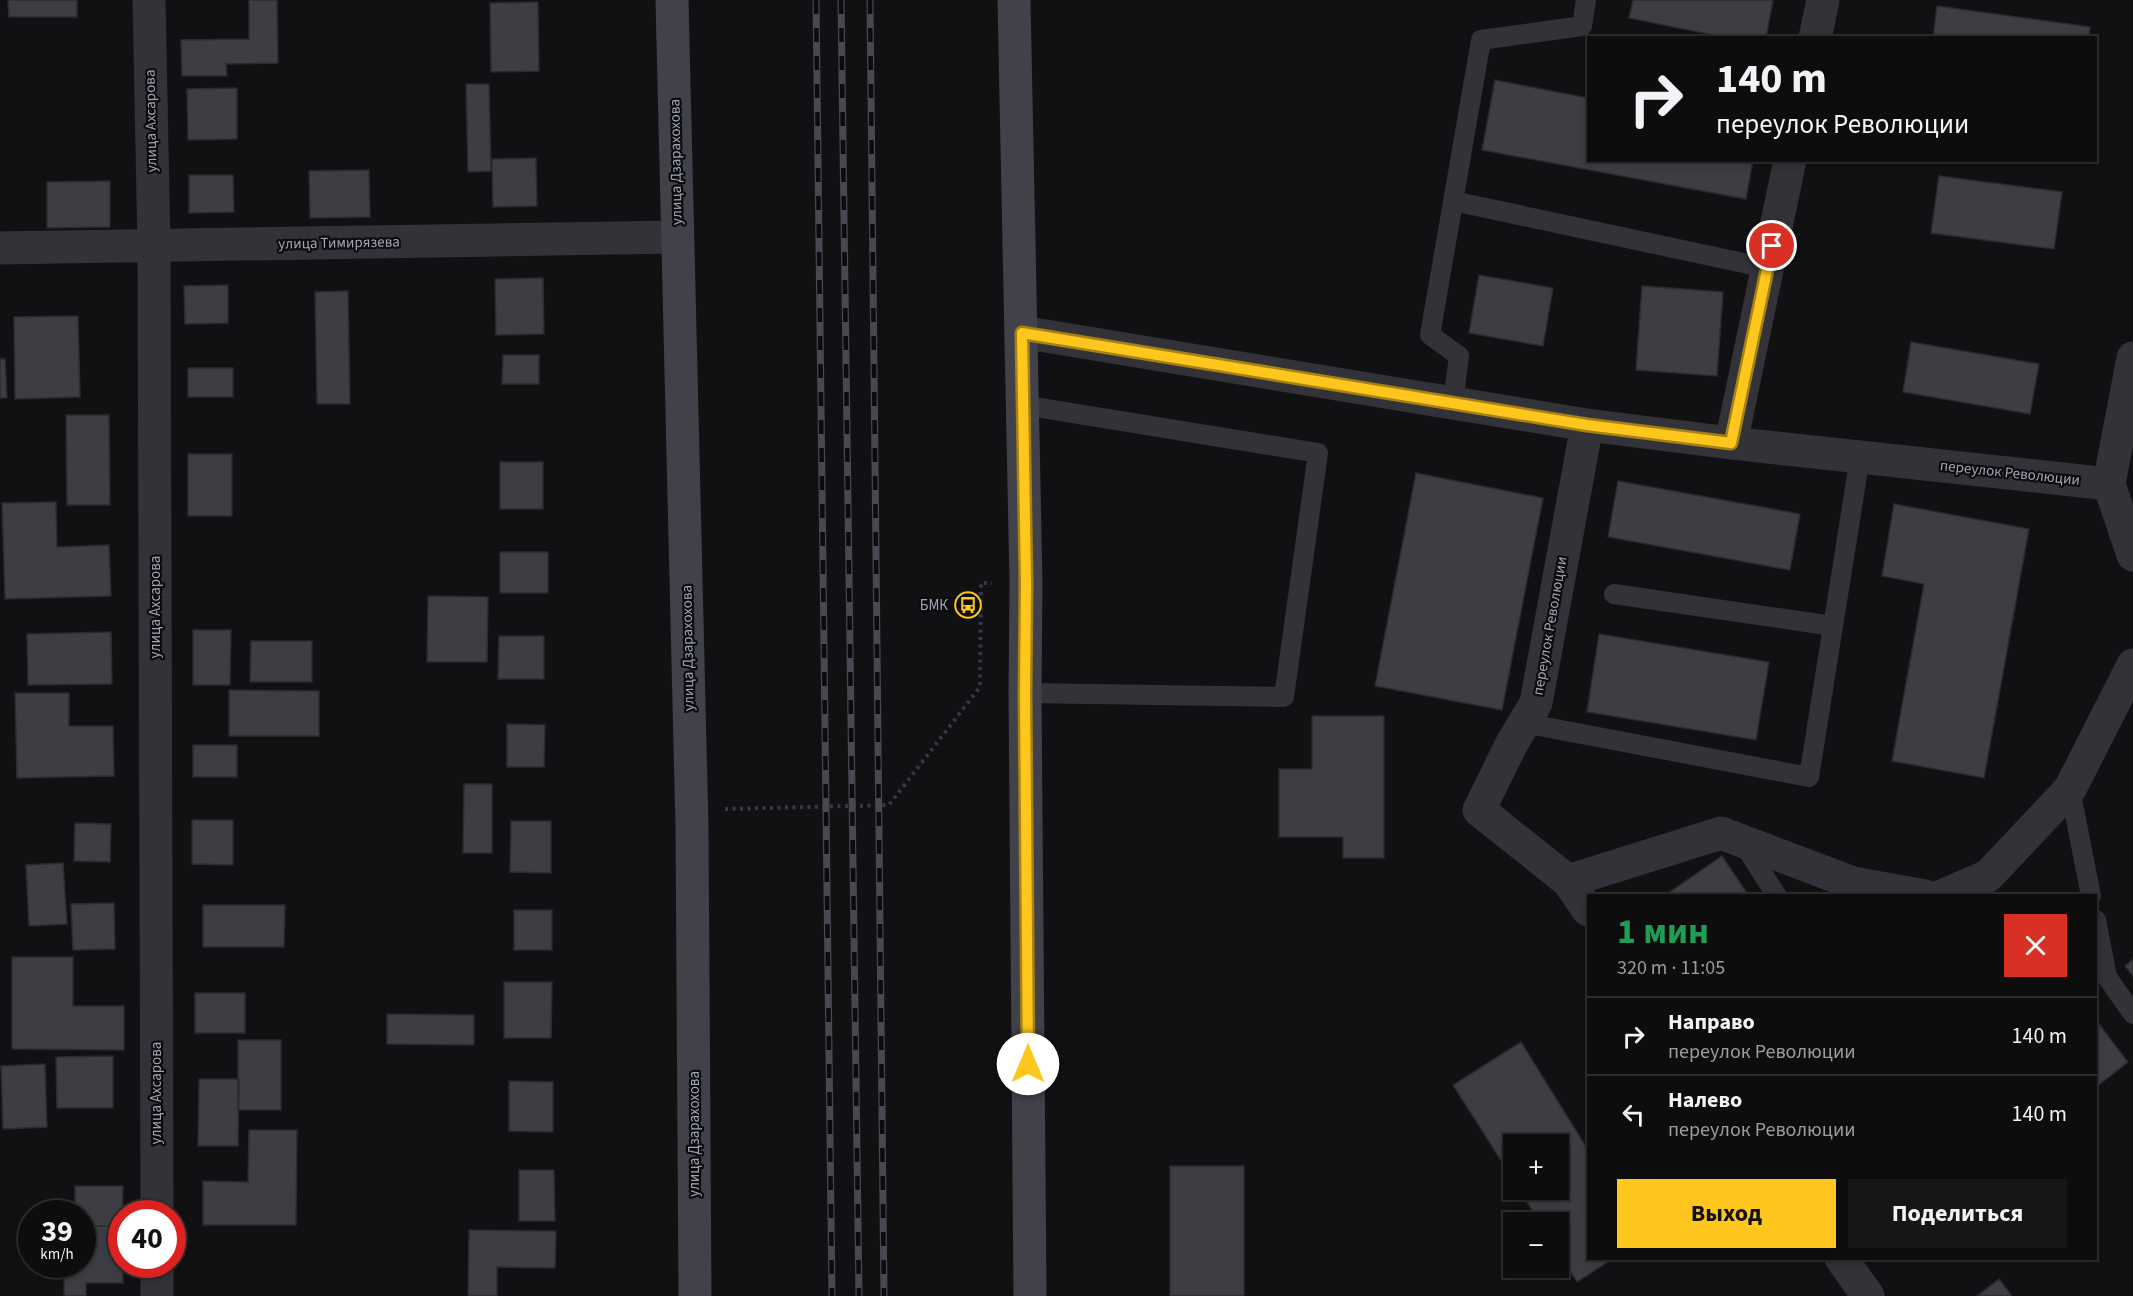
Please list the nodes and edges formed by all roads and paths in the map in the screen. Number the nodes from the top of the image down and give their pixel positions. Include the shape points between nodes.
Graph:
1 (149, 0) edge
2 (672, 0) edge
3 (1014, 0) edge
4 (1586, 0) edge
5 (1823, 0) edge
6 (1815, 36) edge
7 (1790, 162) edge
8 (1453, 201) junction
9 (677, 237) junction
10 (154, 246) junction
11 (0, 249) edge
12 (1767, 268) junction
13 (1022, 333) junction
14 (2133, 358) edge
15 (1453, 403) junction
16 (1023, 405) junction
17 (1587, 425) junction
18 (1731, 443) junction
19 (1860, 457) junction
20 (2109, 484) junction
21 (2133, 555) edge
22 (1026, 583) junction
23 (1614, 594) dead end
24 (1833, 626) junction
25 (2133, 665) edge
26 (1025, 693) junction
27 (1524, 723) junction
28 (2070, 789) junction
29 (692, 810) junction
30 (1741, 841) junction
31 (1568, 881) junction
32 (1776, 894) edge
33 (1914, 894) edge
34 (1947, 894) edge
35 (2091, 894) edge
36 (1587, 909) edge
37 (2097, 925) edge
38 (2133, 1014) edge
39 (157, 1200) edge
40 (1842, 1260) edge
41 (157, 1278) edge
42 (157, 1296) edge
43 (695, 1296) edge
44 (1030, 1296) edge
45 (1868, 1296) edge

1 - 10 street, улица Ахсарова
2 - 9 street, улица Дзарахохова
3 - 13 street
4 - 8 lane via 1582,26 1481,40
5 - 6 street
7 - 12 street
8 - 12 lane
8 - 15 lane via 1430,335 1459,356
9 - 10 street, улица Тимирязева
9 - 29 street, улица Дзарахохова
10 - 11 street, улица Тимирязева
10 - 39 street, улица Ахсарова
12 - 18 street
13 - 15 street, переулок Революции
13 - 16 street
14 - 20 street
15 - 17 street, переулок Революции
16 - 22 street
16 - 26 lane via 1318,453 1284,697
17 - 18 street, переулок Революции
17 - 27 street, переулок Революции via 1536,704
18 - 19 street, переулок Революции
19 - 20 street, переулок Революции
19 - 24 lane
20 - 21 street
22 - 26 street
22 - 29 path via 981,582 980,687 889,805
23 - 24 lane
24 - 27 lane via 1809,777
25 - 28 street
26 - 44 street
27 - 31 street, переулок Революции via 1479,810
28 - 34 street via 1988,876
28 - 35 lane
29 - 43 street, улица Дзарахохова
30 - 31 street via 1721,833
30 - 32 lane
30 - 33 street via 1853,883
31 - 36 street, переулок Революции
37 - 38 lane via 2107,977
40 - 45 street
41 - 42 street

